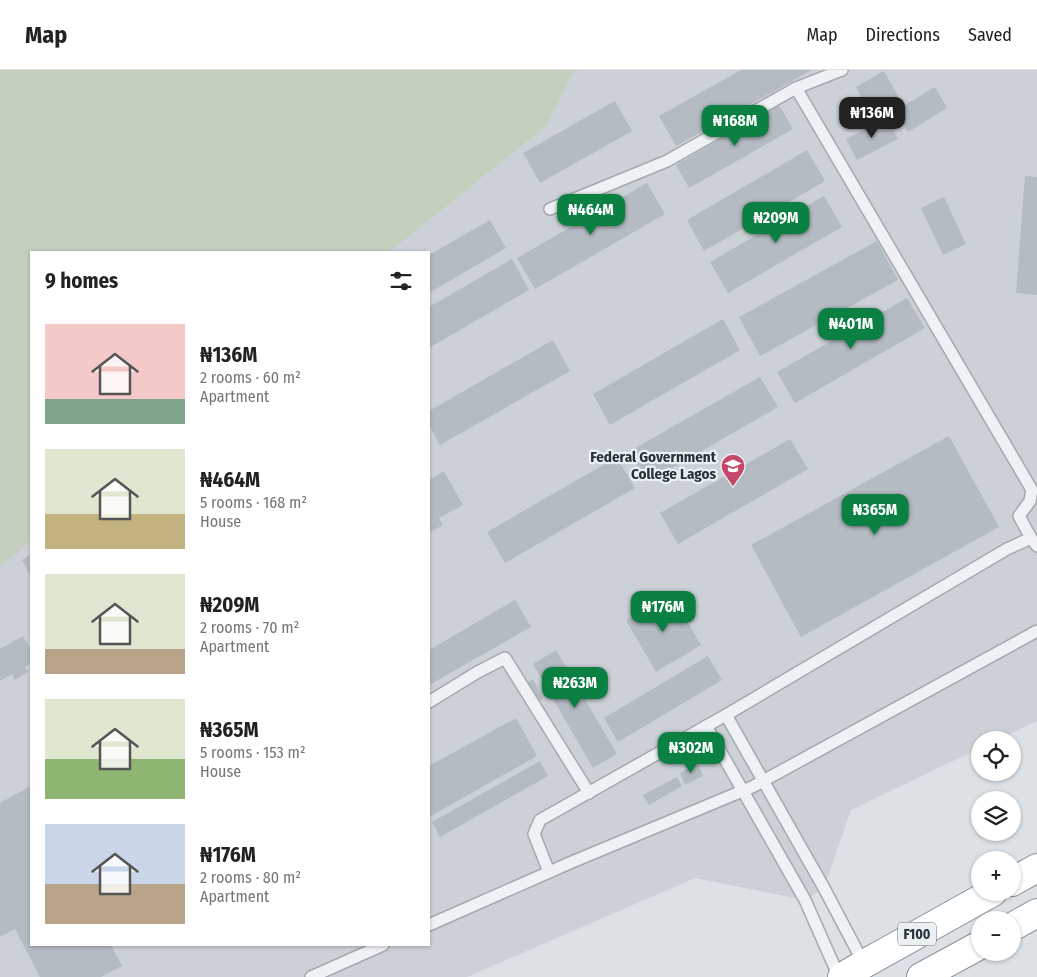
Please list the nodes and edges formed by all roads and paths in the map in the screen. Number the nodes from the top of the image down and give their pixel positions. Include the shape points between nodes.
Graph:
1 (842, 70) edge
2 (796, 88) junction
3 (550, 209) dead end
4 (1034, 542) edge
5 (1037, 631) edge
6 (430, 701) edge
7 (726, 715) junction
8 (706, 726) junction
9 (764, 781) junction
10 (743, 791) junction
11 (589, 793) junction
12 (1037, 868) edge
13 (549, 872) junction
14 (1021, 877) edge
15 (977, 901) edge
16 (1037, 913) edge
17 (1021, 922) edge
18 (430, 925) edge
19 (381, 946) edge
20 (971, 950) edge
21 (848, 973) edge
22 (310, 977) edge
23 (921, 977) edge

1 - 2 lane
2 - 3 lane via 668,160
2 - 4 lane via 1032,490 1030,501 1019,516
4 - 7 lane via 1007,549
5 - 9 lane
6 - 11 lane via 504,658
7 - 8 lane
7 - 9 lane
8 - 10 lane
8 - 11 lane
9 - 10 lane
9 - 21 lane via 824,888
10 - 13 lane
10 - 21 lane
11 - 13 lane via 540,820 534,834
12 - 14 highway
13 - 18 lane
15 - 21 highway, F100
16 - 17 highway
19 - 22 lane
20 - 23 highway, F100

